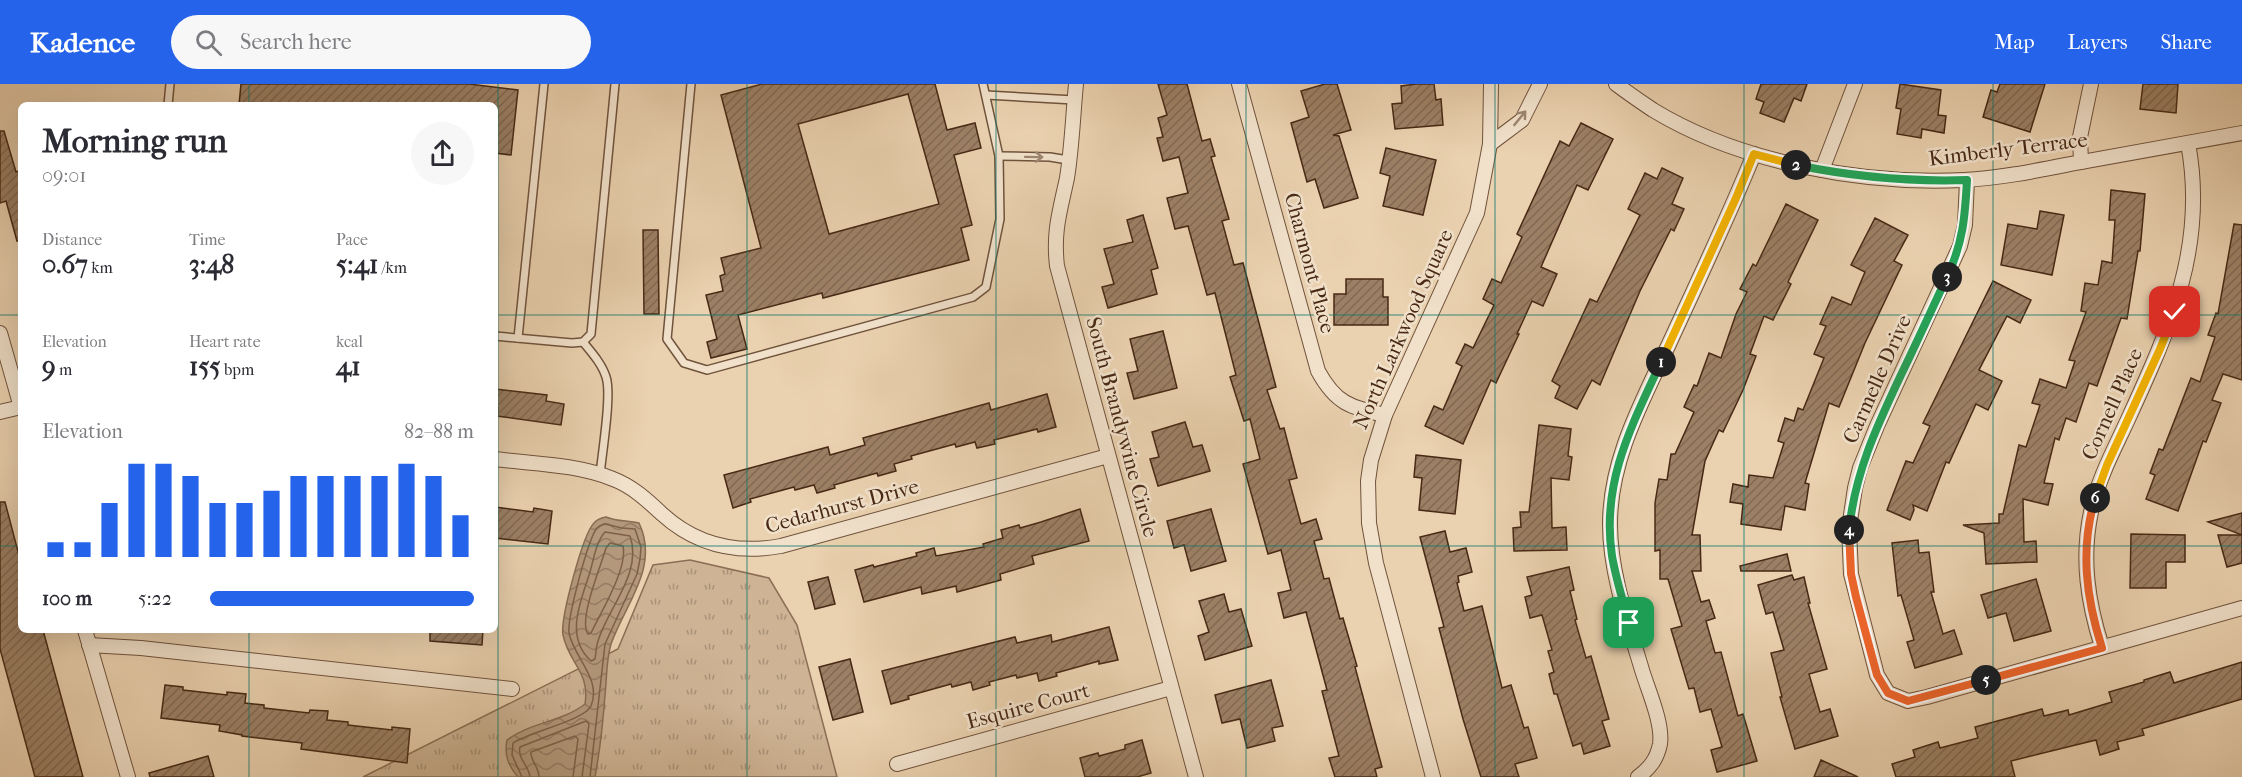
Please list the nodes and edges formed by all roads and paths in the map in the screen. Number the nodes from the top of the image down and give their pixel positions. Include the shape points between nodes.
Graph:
1 (170, 84) edge
2 (543, 84) edge
3 (615, 84) edge
4 (691, 84) edge
5 (983, 84) edge
6 (1076, 84) edge
7 (1239, 84) edge
8 (1491, 84) edge
9 (1540, 84) edge
10 (1616, 84) edge
11 (1855, 84) edge
12 (2091, 84) edge
13 (986, 95) junction
14 (1074, 100) junction
15 (168, 102) edge
16 (2242, 133) edge
17 (2188, 143) junction
18 (1490, 144) junction
19 (1754, 154) junction
20 (999, 156) junction
21 (1068, 160) junction
22 (2081, 162) junction
23 (1822, 170) junction
24 (1967, 180) junction
25 (0, 333) edge
26 (498, 336) edge
27 (518, 338) junction
28 (583, 342) junction
29 (18, 396) edge
30 (18, 408) edge
31 (0, 412) edge
32 (1385, 416) junction
33 (1108, 456) junction
34 (498, 459) edge
35 (600, 475) junction
36 (2242, 608) edge
37 (86, 633) edge
38 (89, 645) junction
39 (2102, 648) junction
40 (1171, 688) junction
41 (512, 690) dead end
42 (897, 764) dead end
43 (128, 777) edge
44 (1196, 777) edge
45 (1433, 777) edge
46 (1638, 777) edge

1 - 15 lane
2 - 27 lane
3 - 28 lane via 591,334
4 - 20 lane via 666,339 684,363 706,370 973,297 986,287 1000,219
5 - 13 lane
6 - 14 street, South Brandywine Circle
7 - 32 street, Charmont Place via 1318,371 1329,391 1344,403
8 - 18 street, North Larkwood Square
18 -> 9 street via 1522,120
10 - 19 street, Kimberly Terrace via 1679,123
11 - 23 street
12 - 22 street via 2080,137
13 - 14 lane
13 - 20 lane
14 - 21 street, South Brandywine Circle
16 - 17 street, Kimberly Terrace
17 - 22 street, Kimberly Terrace
17 - 39 street, Cornell Place via 2194,206 2180,292 2091,512 2086,581
18 - 32 street, North Larkwood Square via 1477,213
19 - 23 street, Kimberly Terrace
19 - 46 street via 1627,436 1613,485 1612,556 1657,716 1660,742 1655,761
20 -> 21 lane
21 - 33 street, South Brandywine Circle via 1056,222 1057,266
22 - 24 street, Kimberly Terrace
23 - 24 street, Kimberly Terrace via 1875,179
24 - 39 street, Carmelle Drive via 1960,246 1877,426 1855,488 1849,528 1851,574 1877,675 1888,693 1908,701
25 - 29 street
26 - 27 lane
27 - 28 lane
28 - 35 lane via 607,378
30 - 31 street
32 - 45 street, North Larkwood Square via 1371,460 1369,523
33 - 35 street, Cedarhurst Drive via 762,549 722,547 698,539 633,489
33 - 40 street, South Brandywine Circle
34 - 35 street, Cedarhurst Drive
36 - 39 street, Carmelle Drive
37 - 38 street
38 - 41 street
38 - 43 street
40 - 42 street, Esquire Court
40 - 44 street, South Brandywine Circle

